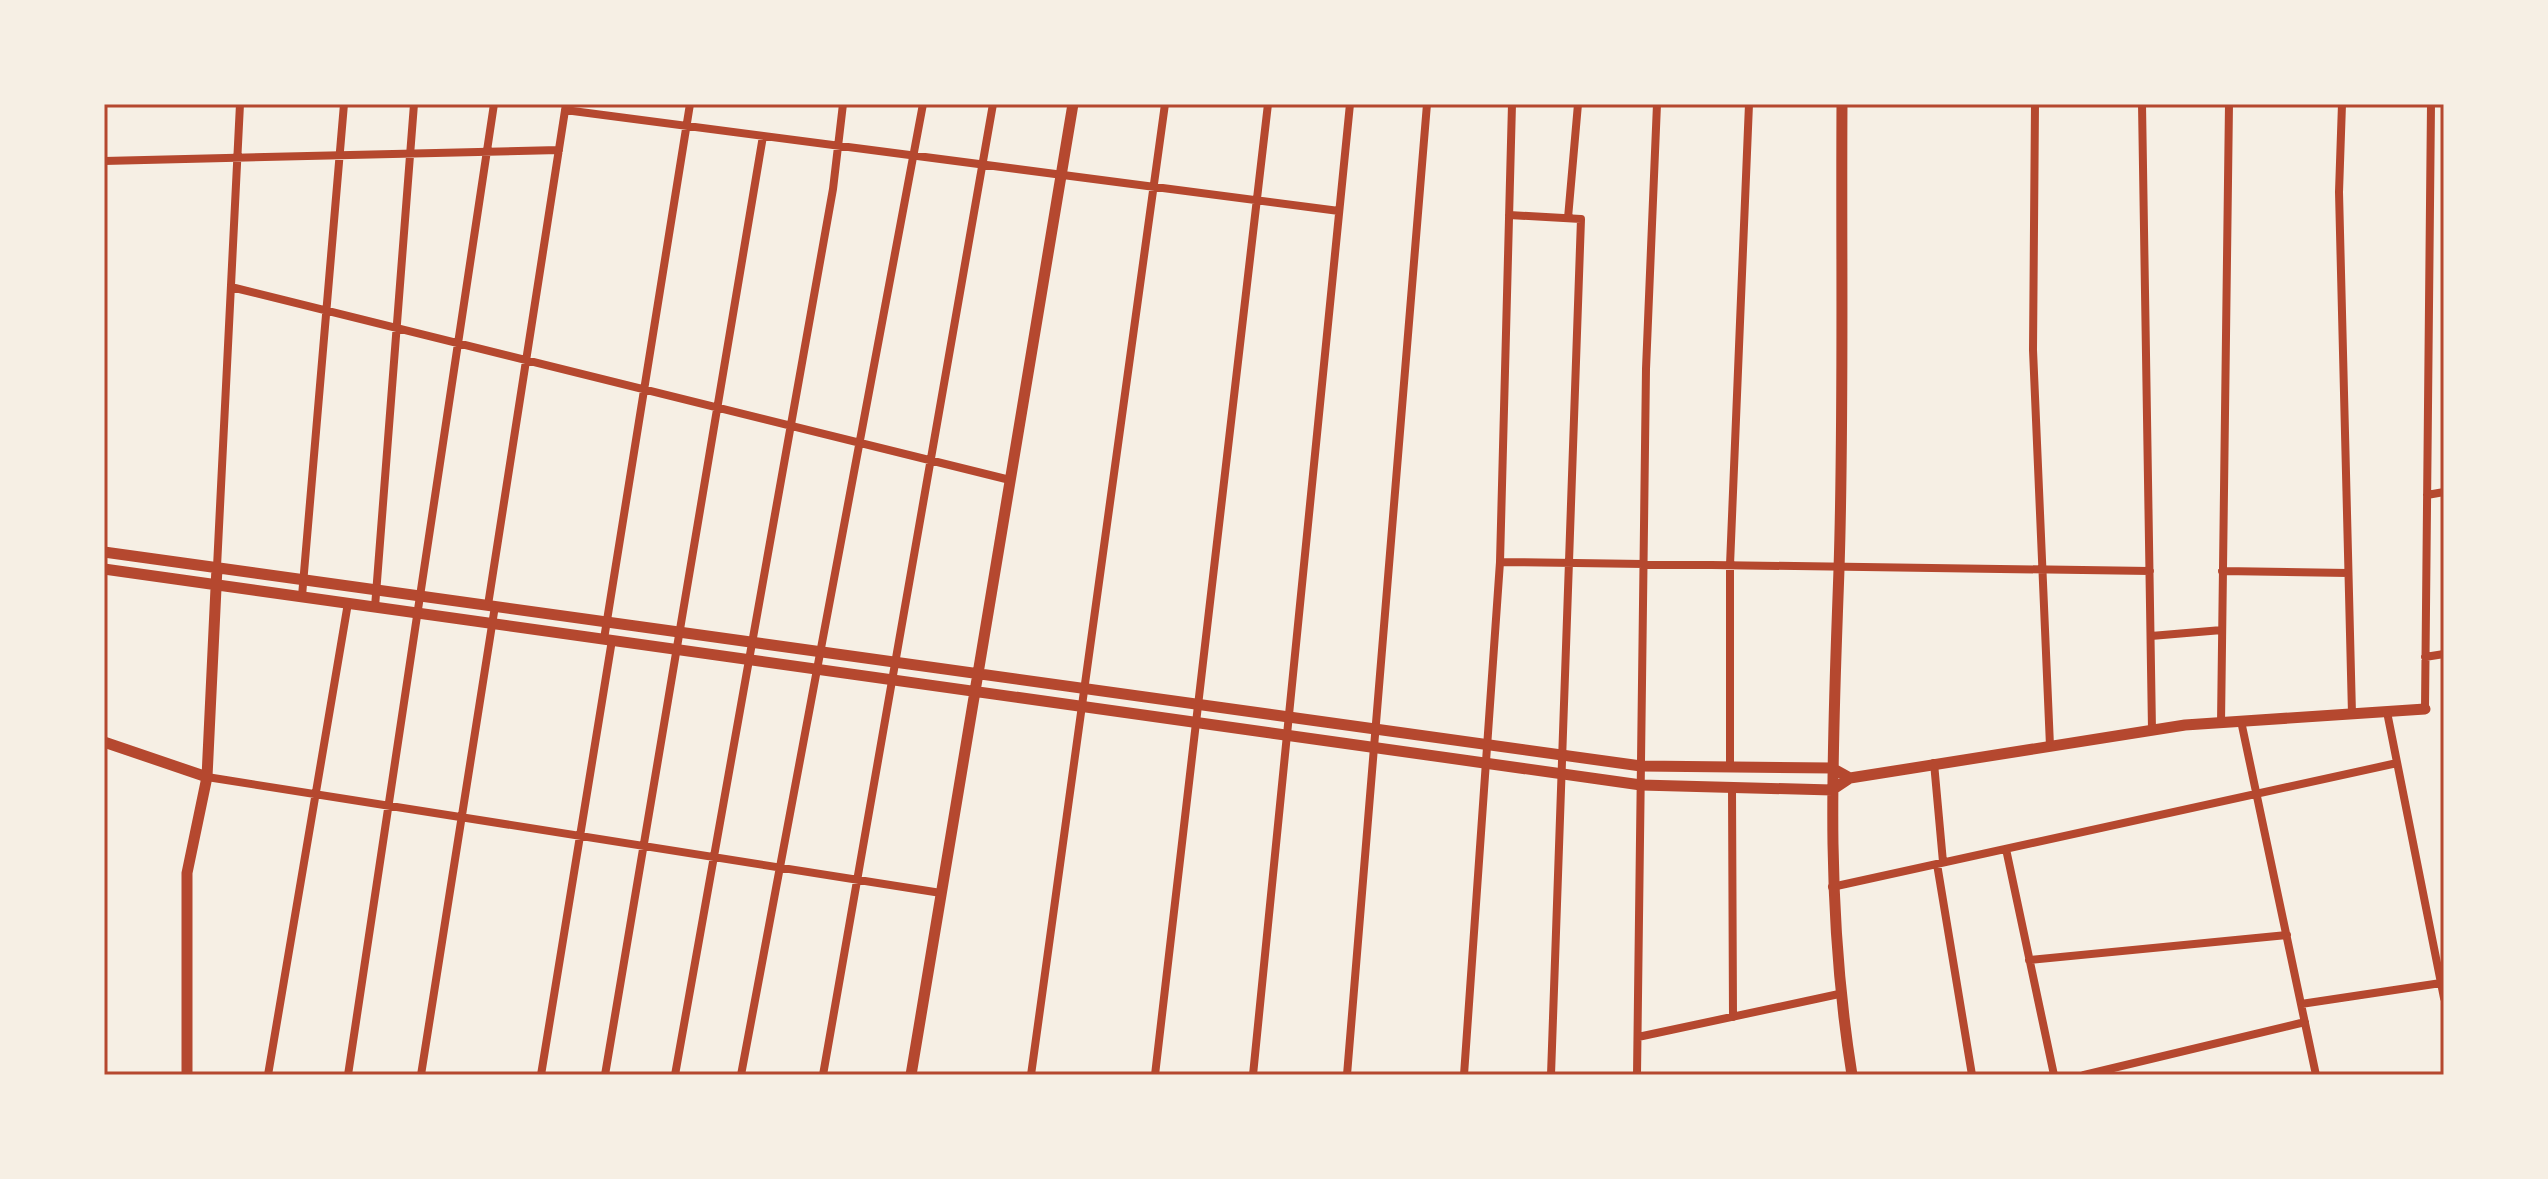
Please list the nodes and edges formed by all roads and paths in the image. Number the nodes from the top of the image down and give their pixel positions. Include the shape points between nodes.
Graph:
1 (240, 104) edge
2 (344, 104) edge
3 (414, 104) edge
4 (494, 104) edge
5 (690, 104) edge
6 (843, 104) edge
7 (923, 104) edge
8 (993, 104) edge
9 (1073, 104) edge
10 (1165, 104) edge
11 (1268, 104) edge
12 (1350, 104) edge
13 (1427, 104) edge
14 (1512, 104) edge
15 (1578, 104) edge
16 (1657, 104) edge
17 (1749, 104) edge
18 (1842, 104) edge
19 (2035, 104) edge
20 (2142, 104) edge
21 (2229, 104) edge
22 (2342, 104) edge
23 (2431, 104) edge
24 (566, 107) edge
25 (686, 126) junction
26 (763, 136) junction
27 (838, 146) junction
28 (559, 150) junction
29 (487, 152) junction
30 (410, 154) junction
31 (340, 155) junction
32 (914, 155) junction
33 (237, 158) junction
34 (104, 161) edge
35 (983, 164) junction
36 (1062, 174) junction
37 (1153, 186) junction
38 (1257, 200) junction
39 (1339, 211) junction
40 (1509, 215) junction
41 (1568, 218) junction
42 (231, 287) junction
43 (327, 311) junction
44 (397, 328) junction
45 (458, 343) junction
46 (526, 360) junction
47 (644, 389) junction
48 (717, 407) junction
49 (791, 425) junction
50 (860, 442) junction
51 (931, 460) junction
52 (1010, 480) junction
53 (2444, 492) edge
54 (2427, 495) junction
55 (104, 552) edge
56 (1500, 562) junction
57 (1569, 563) junction
58 (1643, 564) junction
59 (1730, 565) junction
60 (217, 567) junction
61 (1839, 567) junction
62 (104, 569) edge
63 (2042, 570) junction
64 (2150, 571) junction
65 (2222, 571) junction
66 (2348, 573) junction
67 (303, 579) junction
68 (216, 584) junction
69 (376, 589) junction
70 (420, 595) junction
71 (302, 596) junction
72 (348, 603) junction
73 (492, 606) junction
74 (375, 607) junction
75 (417, 613) junction
76 (607, 622) junction
77 (493, 623) junction
78 (2222, 630) junction
79 (680, 632) junction
80 (2151, 636) junction
81 (608, 640) junction
82 (752, 642) junction
83 (677, 649) junction
84 (821, 652) junction
85 (2444, 654) edge
86 (2425, 657) junction
87 (749, 659) junction
88 (895, 662) junction
89 (817, 669) junction
90 (978, 674) junction
91 (892, 679) junction
92 (1084, 689) junction
93 (975, 691) junction
94 (1198, 704) junction
95 (1082, 706) junction
96 (2425, 709) joint
97 (2387, 712) junction
98 (2352, 714) junction
99 (1289, 717) junction
100 (2241, 721) junction
101 (1196, 722) junction
102 (2221, 723) junction
103 (1375, 729) junction
104 (2152, 730) junction
105 (1287, 735) junction
106 (104, 742) edge
107 (1487, 745) junction
108 (2050, 746) junction
109 (1374, 747) junction
110 (1562, 755) junction
111 (1486, 763) junction
112 (1934, 763) junction
113 (2397, 763) junction
114 (1641, 766) junction
115 (1730, 768) junction
116 (1832, 768) junction
117 (1561, 774) junction
118 (207, 777) junction
119 (1850, 778) junction
120 (1641, 785) junction
121 (1732, 789) junction
122 (1832, 790) junction
123 (2257, 794) junction
124 (315, 795) junction
125 (388, 806) junction
126 (462, 817) junction
127 (580, 836) junction
128 (644, 846) junction
129 (2006, 849) junction
130 (714, 857) junction
131 (1940, 863) junction
132 (780, 868) junction
133 (857, 880) junction
134 (1832, 887) junction
135 (941, 893) junction
136 (2287, 935) junction
137 (2029, 960) junction
138 (2441, 983) junction
139 (1839, 994) junction
140 (2444, 998) edge
141 (2301, 1004) junction
142 (1733, 1017) junction
143 (2305, 1022) junction
144 (1638, 1037) junction
145 (187, 1075) edge
146 (268, 1075) edge
147 (348, 1075) edge
148 (421, 1075) edge
149 (541, 1075) edge
150 (605, 1075) edge
151 (675, 1075) edge
152 (741, 1075) edge
153 (823, 1075) edge
154 (911, 1075) edge
155 (1031, 1075) edge
156 (1155, 1075) edge
157 (1253, 1075) edge
158 (1347, 1075) edge
159 (1464, 1075) edge
160 (1551, 1075) edge
161 (1637, 1075) edge
162 (1852, 1075) edge
163 (1972, 1075) edge
164 (2054, 1075) edge
165 (2084, 1075) edge
166 (2316, 1075) edge

1 - 33 street
2 - 31 street
3 - 30 street
4 - 29 street
5 - 25 street
6 - 27 street
7 - 32 street
8 - 35 street
9 - 36 street
10 - 37 street
11 - 38 street
12 - 39 street
13 - 103 street
14 - 40 street
15 - 41 street
16 - 58 street
17 - 59 street
18 - 61 street
19 - 63 street via 2033,350
20 - 64 street
21 - 65 street
22 - 66 street via 2339,192
23 - 54 street
24 - 25 street
24 - 28 street
25 - 26 street
25 - 47 street
26 - 27 street
26 - 48 street
27 - 32 street
27 - 49 street
28 - 29 street
28 - 46 street
29 - 30 street
29 - 45 street
30 - 31 street
30 - 44 street
31 - 33 street
31 - 43 street
32 - 35 street
32 - 50 street
33 - 34 street
33 - 42 street
35 - 36 street
35 - 51 street
36 - 37 street
36 - 52 street
37 - 38 street
37 - 92 street
38 - 39 street
38 - 94 street
39 - 99 street
40 - 41 street
40 - 56 street
41 - 57 street via 1581,219
42 - 43 street
42 - 60 street
43 - 44 street
43 - 67 street
44 - 45 street
44 - 69 street
45 - 46 street
45 - 70 street
46 - 47 street
46 - 73 street
47 - 48 street
47 - 76 street
48 - 49 street
48 - 79 street
49 - 50 street
49 - 82 street
50 - 51 street
50 - 84 street
51 - 52 street
51 - 88 street
52 - 90 street
53 - 54 street
54 - 86 street
55 - 60 street
56 - 57 street
56 - 107 street
57 - 58 street
57 - 110 street
58 - 59 street
58 - 114 street
59 - 61 street
59 - 115 street
60 - 67 street
60 - 68 street
61 - 63 street
61 - 116 street
62 - 68 street
63 - 64 street
63 - 108 street
64 - 80 street
65 - 66 street
65 - 78 street
66 - 98 street
67 - 69 street
67 - 71 street
68 - 71 street
68 - 118 street
69 - 70 street
69 - 74 street
70 - 73 street
70 - 75 street
71 - 72 street
72 - 74 street
72 - 124 street
73 - 76 street
73 - 77 street
74 - 75 street
75 - 77 street
75 - 125 street
76 - 79 street
76 - 81 street
77 - 81 street
77 - 126 street
78 - 80 street
78 - 102 street
79 - 82 street
79 - 83 street
80 - 104 street
81 - 83 street
81 - 127 street
82 - 84 street
82 - 87 street
83 - 87 street
83 - 128 street
84 - 88 street
84 - 89 street
85 - 86 street
86 - 96 street
87 - 89 street
87 - 130 street
88 - 90 street
88 - 91 street
89 - 91 street
89 - 132 street
90 - 92 street
90 - 93 street
91 - 93 street
91 - 133 street
92 - 94 street
92 - 95 street
93 - 95 street
93 - 135 street
94 - 99 street
94 - 101 street
95 - 101 street
95 - 155 street
96 - 97 street
97 - 98 street
97 - 113 street
98 - 100 street
99 - 103 street
99 - 105 street
100 - 102 street
100 - 123 street
101 - 105 street
101 - 156 street
102 - 104 street
103 - 107 street
103 - 109 street
104 - 108 street
105 - 109 street
105 - 157 street
106 - 118 street
107 - 110 street
107 - 111 street
108 - 112 street
109 - 111 street
109 - 158 street
110 - 114 street
110 - 117 street
111 - 117 street
111 - 159 street
112 - 119 street
112 - 131 street
113 - 123 street
113 - 138 street
114 - 115 street
114 - 120 street
115 - 116 street
116 - 119 street
116 - 122 street
117 - 120 street
117 - 160 street
118 - 124 street
118 - 145 street via 187,873
119 - 122 street
120 - 121 street
120 - 144 street
121 - 122 street
121 - 142 street
122 - 134 street
123 - 129 street
123 - 136 street
124 - 125 street
124 - 146 street
125 - 126 street
125 - 147 street
126 - 127 street
126 - 148 street
127 - 128 street
127 - 149 street
128 - 130 street
128 - 150 street
129 - 131 street
129 - 137 street
130 - 132 street
130 - 151 street
131 - 134 street
131 - 163 street
132 - 133 street
132 - 152 street
133 - 135 street
133 - 153 street
134 - 139 street
135 - 154 street
136 - 137 street
136 - 141 street
137 - 164 street
138 - 140 street
138 - 141 street
139 - 142 street
139 - 162 street
141 - 143 street
142 - 144 street
143 - 165 street
143 - 166 street
144 - 161 street

